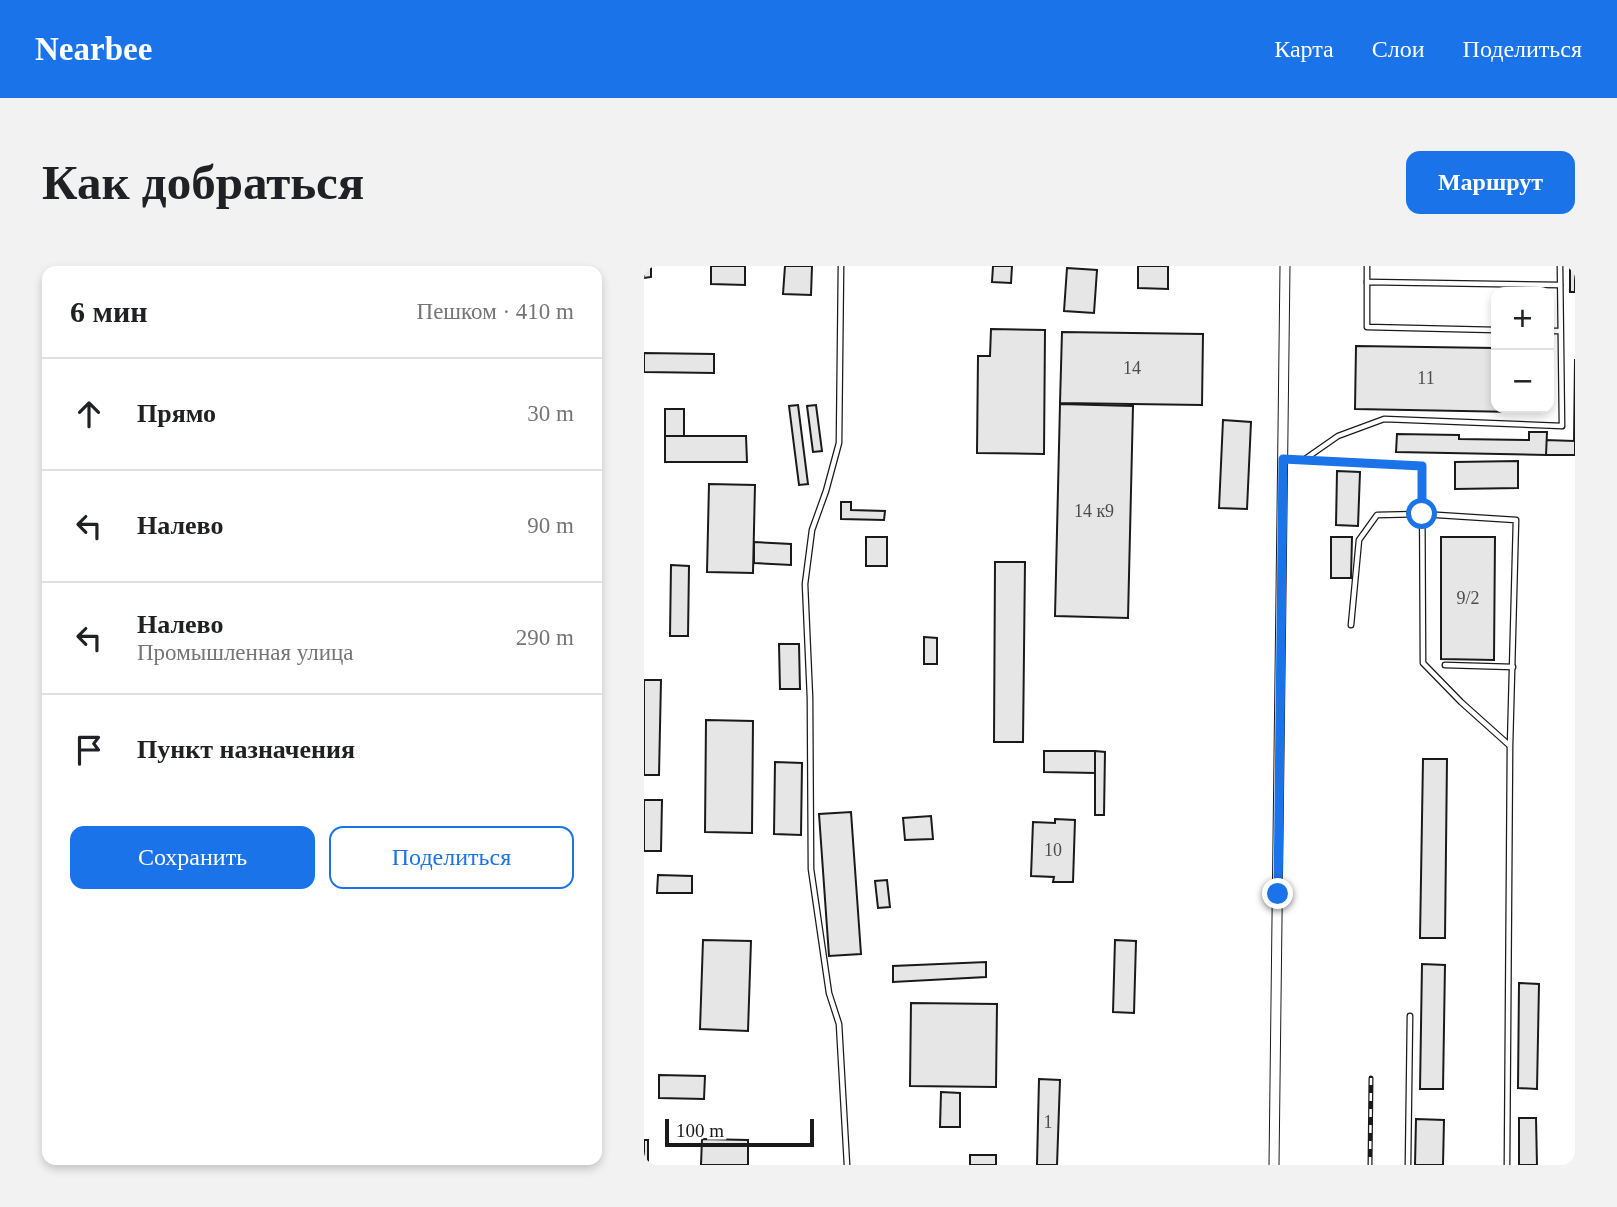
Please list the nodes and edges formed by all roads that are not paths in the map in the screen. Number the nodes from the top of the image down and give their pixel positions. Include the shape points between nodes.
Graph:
1 (841, 266) edge
2 (1285, 266) edge
3 (1367, 266) edge
4 (1560, 266) edge
5 (1367, 282) junction
6 (1560, 285) junction
7 (1491, 330) edge
8 (1554, 331) edge
9 (1560, 331) junction
10 (1283, 459) junction
11 (1304, 460) junction
12 (1422, 514) junction
13 (1351, 625) dead end
14 (1445, 665) dead end
15 (1513, 667) junction
16 (1510, 746) junction
17 (1410, 1016) dead end
18 (846, 1165) edge
19 (1275, 1165) edge
20 (1408, 1165) edge
21 (1507, 1165) edge

1 - 18 lane via 839,443 812,530 805,584 811,869 829,993 839,1024
2 - 10 street
3 - 5 lane
4 - 6 lane
5 - 6 lane
5 - 7 lane via 1367,327
6 - 9 lane
8 - 9 lane
9 - 11 lane via 1562,426 1384,419 1338,436
10 - 11 lane
10 - 19 street
11 - 12 lane via 1422,466
12 - 13 lane via 1377,515 1359,540
12 - 15 lane via 1516,520
12 - 16 lane via 1423,663
14 - 15 lane
15 - 16 lane
16 - 21 lane
17 - 20 lane

